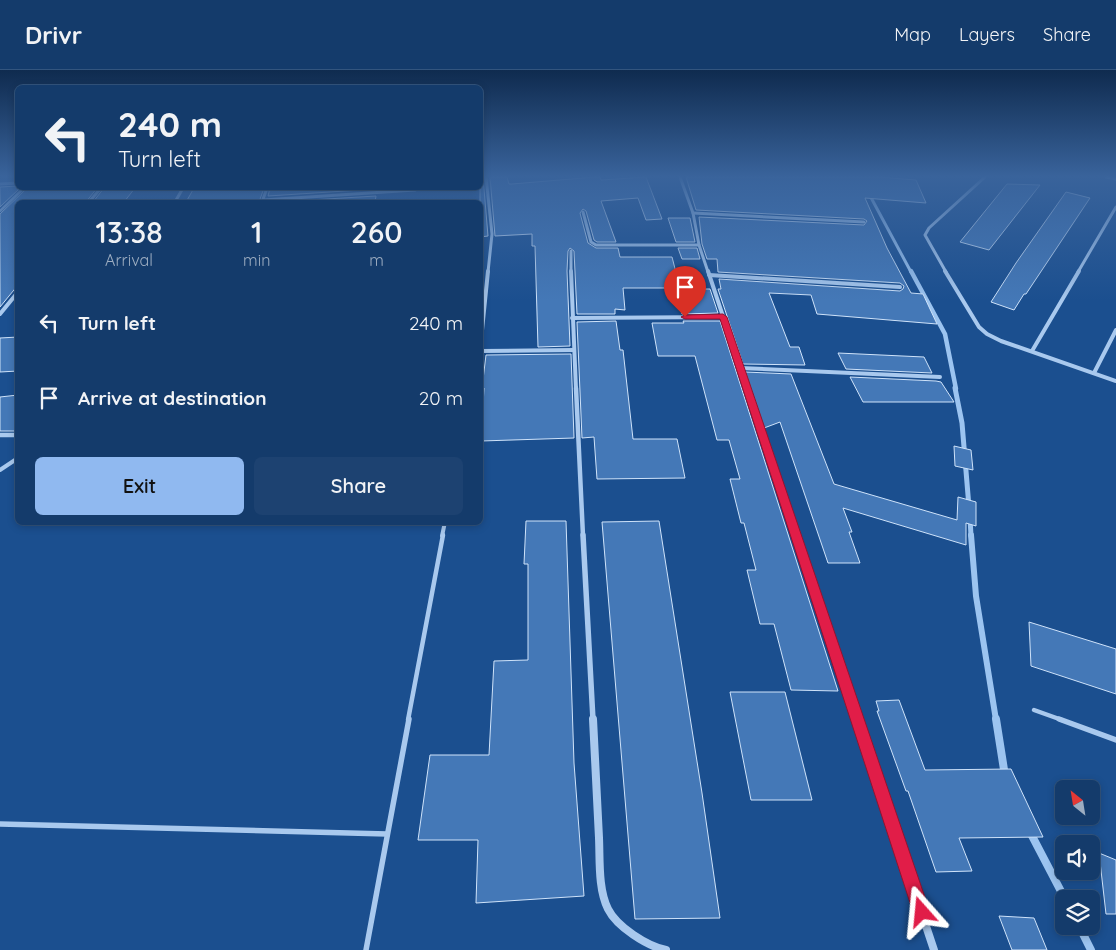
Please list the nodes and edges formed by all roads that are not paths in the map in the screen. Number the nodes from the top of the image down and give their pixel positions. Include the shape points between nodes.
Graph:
1 (490, 218) edge
2 (585, 218) edge
3 (694, 218) edge
4 (789, 218) edge
5 (940, 218) edge
6 (1110, 218) edge
7 (864, 222) dead end
8 (699, 245) junction
9 (571, 251) dead end
10 (709, 275) junction
11 (900, 287) dead end
12 (15, 296) edge
13 (0, 314) edge
14 (723, 317) junction
15 (572, 318) junction
16 (483, 321) edge
17 (1116, 330) edge
18 (483, 350) edge
19 (574, 350) junction
20 (1032, 351) junction
21 (740, 368) junction
22 (1094, 373) junction
23 (940, 377) dead end
24 (1116, 381) edge
25 (0, 435) edge
26 (15, 435) edge
27 (15, 460) edge
28 (0, 470) edge
29 (443, 525) edge
30 (1034, 710) dead end
31 (1116, 740) edge
32 (0, 824) edge
33 (387, 834) junction
34 (652, 949) edge
35 (366, 950) edge
36 (666, 950) edge
37 (934, 950) edge

1 - 16 street via 492,234
2 - 8 street via 591,242 596,245
3 - 8 street
4 - 7 street
5 - 20 street via 925,235 978,327 1001,341
6 - 20 street
8 - 10 street
9 - 15 street
10 - 11 street
10 - 14 street
12 - 13 street
14 - 15 street
14 - 21 street
15 - 19 street
17 - 22 street
18 - 19 street
19 - 34 street via 601,878 604,901 614,921
20 - 22 street
21 - 23 street
21 - 37 street
22 - 24 street
25 - 26 street
27 - 28 lane
29 - 33 lane
30 - 31 lane
32 - 33 lane
33 - 35 lane
34 - 36 street

